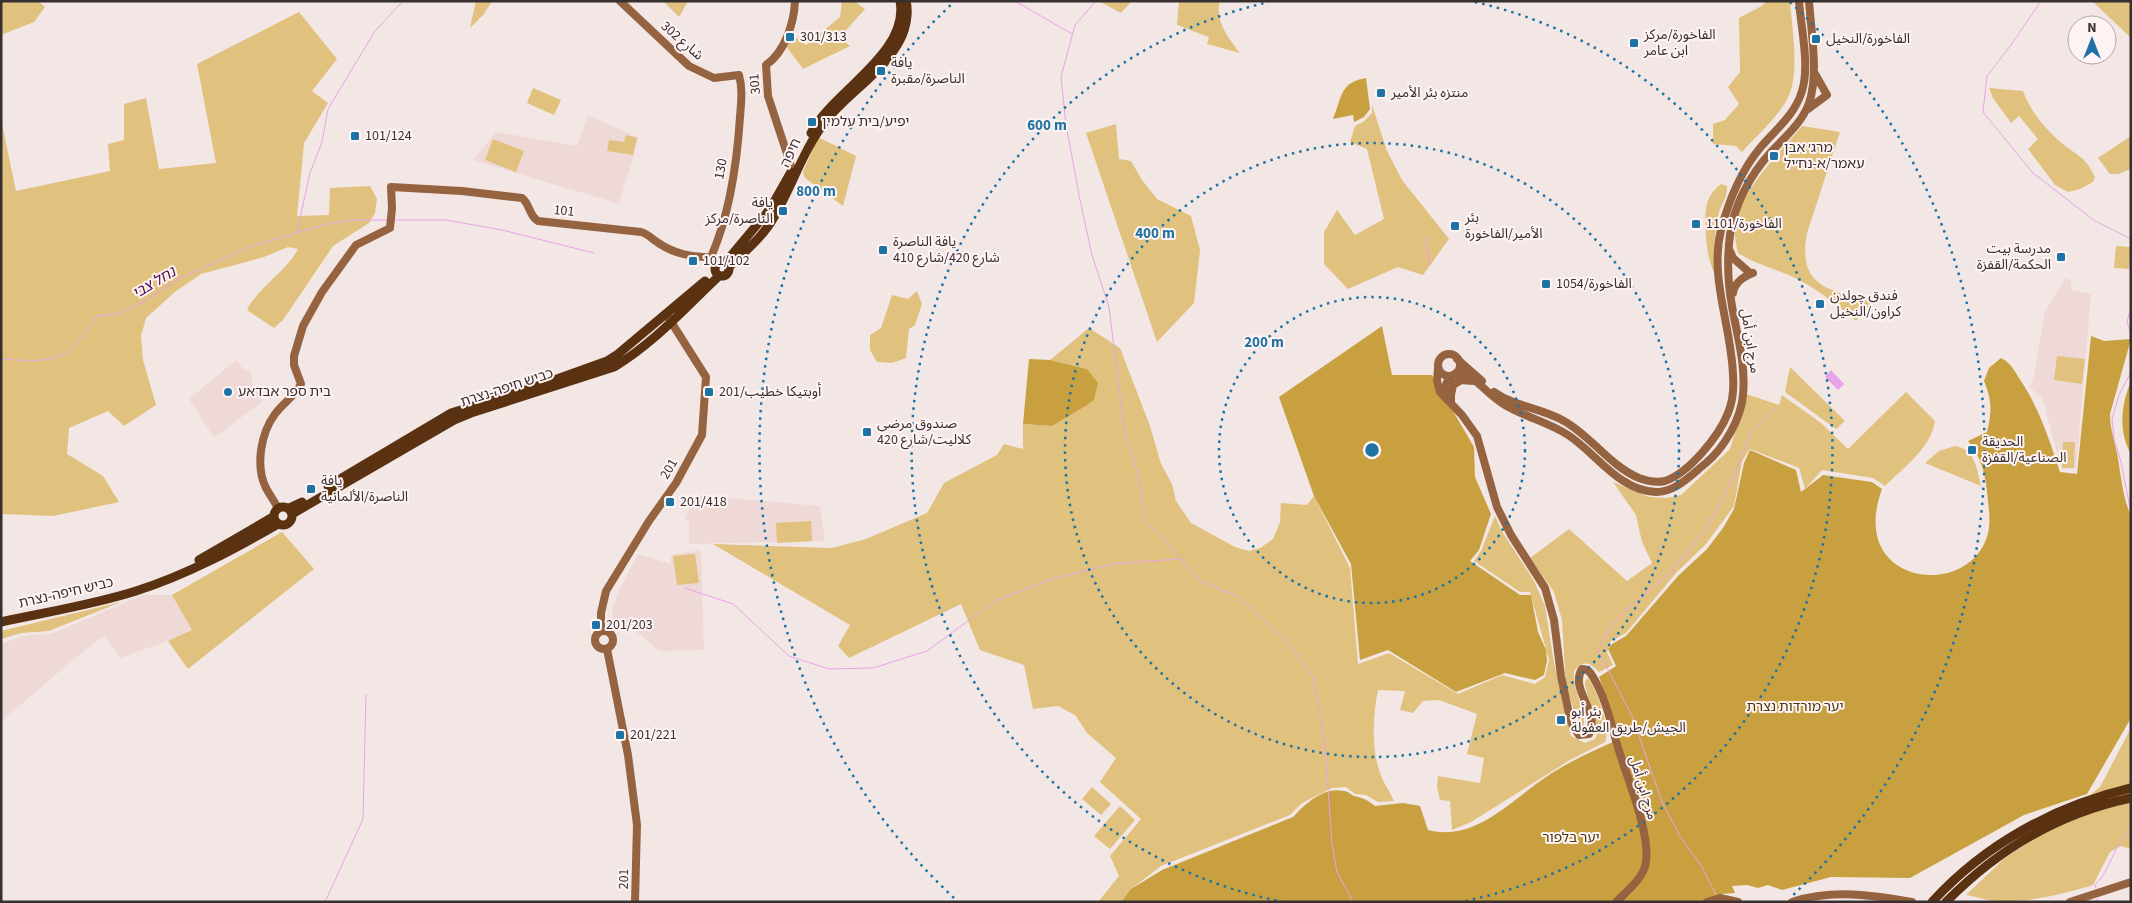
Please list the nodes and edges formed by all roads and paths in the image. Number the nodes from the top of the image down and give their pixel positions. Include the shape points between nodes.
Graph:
1 (620, 1) edge
2 (795, 1) edge
3 (900, 1) edge
4 (906, 1) edge
5 (1799, 1) edge
6 (1809, 1) edge
7 (1813, 71) junction
8 (739, 75) joint
9 (1805, 113) junction
10 (792, 169) junction
11 (1729, 248) junction
12 (719, 267) junction
13 (1731, 300) junction
14 (669, 318) junction
15 (1458, 358) junction
16 (1438, 368) junction
17 (1454, 374) junction
18 (1479, 384) junction
19 (1452, 403) junction
20 (278, 508) junction
21 (290, 511) junction
22 (276, 521) junction
23 (1, 622) edge
24 (601, 631) junction
25 (607, 650) junction
26 (2131, 788) edge
27 (2131, 798) edge
28 (2012, 841) junction
29 (2131, 882) edge
30 (1956, 885) junction
31 (635, 902) edge
32 (1616, 902) edge
33 (1706, 902) edge
34 (1738, 902) edge
35 (1792, 902) edge
36 (1912, 902) edge
37 (1932, 902) edge
38 (1946, 902) edge
39 (2070, 902) edge

1 - 8 street, شارع 302 via 700,73 714,78
2 - 10 street, 301 via 793,21 783,44 766,65 768,96
3 - 10 highway, חיפה via 899,23 889,44 874,64 820,117
4 - 12 highway, חיפה via 906,24 895,49 814,136 774,218 762,235
5 - 15 street, مرج ابن أمل via 1806,74 1798,105 1748,164 1728,207 1721,232 1718,256 1720,287 1734,374 1733,397 1724,424 1703,452 1668,479 1656,482 1639,478 1577,429 1554,416 1500,396
6 - 7 street, مرج ابن أمل
7 - 9 street, مرج ابن أمل via 1812,92
7 - 9 street via 1827,95
8 - 12 street, 130 via 742,91 735,166 720,233
9 - 11 street, مرج ابن أمل via 1756,169 1736,210
10 - 12 highway, חיפה via 770,209
11 - 13 street, مرج ابن أمل
11 - 13 street via 1733,258 1752,273 1738,282
12 - 14 highway, כביש חיפה-נצרת
12 - 20 street, 101 via 670,249 647,233 538,221 522,198 390,187 390,228 356,245 322,292 299,335 294,365 301,384 275,414 263,439 261,455 264,481
13 - 18 street, مرج ابن أمل via 1744,369 1743,398 1738,414 1726,439 1710,460 1666,491 1645,490 1628,483 1571,437 1506,406
14 - 21 highway, כביש חיפה-נצרת via 607,361 451,413
14 - 24 street, 201 via 706,377 702,435 676,483 606,590
15 - 16 street via 1444,356
15 - 17 street via 1460,366
16 - 17 street via 1442,374
16 - 19 street, مرج ابن أمل via 1438,388
17 - 18 street, مرج ابن أمل via 1468,375
17 - 19 street via 1445,387
18 - 19 street via 1466,379 1457,382 1451,391
19 - 32 street, مرج ابن أمل via 1477,436 1498,507 1511,535 1546,588 1572,724 1579,734 1589,734 1592,729 1579,678 1582,669 1594,678 1608,713 1642,826 1646,856 1642,873
20 - 21 highway via 283,506
20 - 22 highway
21 - 22 highway, כביש חיפה-נצרת via 291,522
22 - 23 highway, כביש חיפה-נצרת via 226,554 136,591
24 - 25 street via 594,641 600,649
24 - 25 street via 609,632 614,638
25 - 31 street, 201 via 628,754 638,825
26 - 28 highway via 2084,801 2026,827
27 - 28 highway via 2091,809
28 - 30 highway via 1988,852
29 - 39 street
30 - 37 highway
30 - 38 highway
33 - 34 street via 1723,898
35 - 36 street via 1846,894

